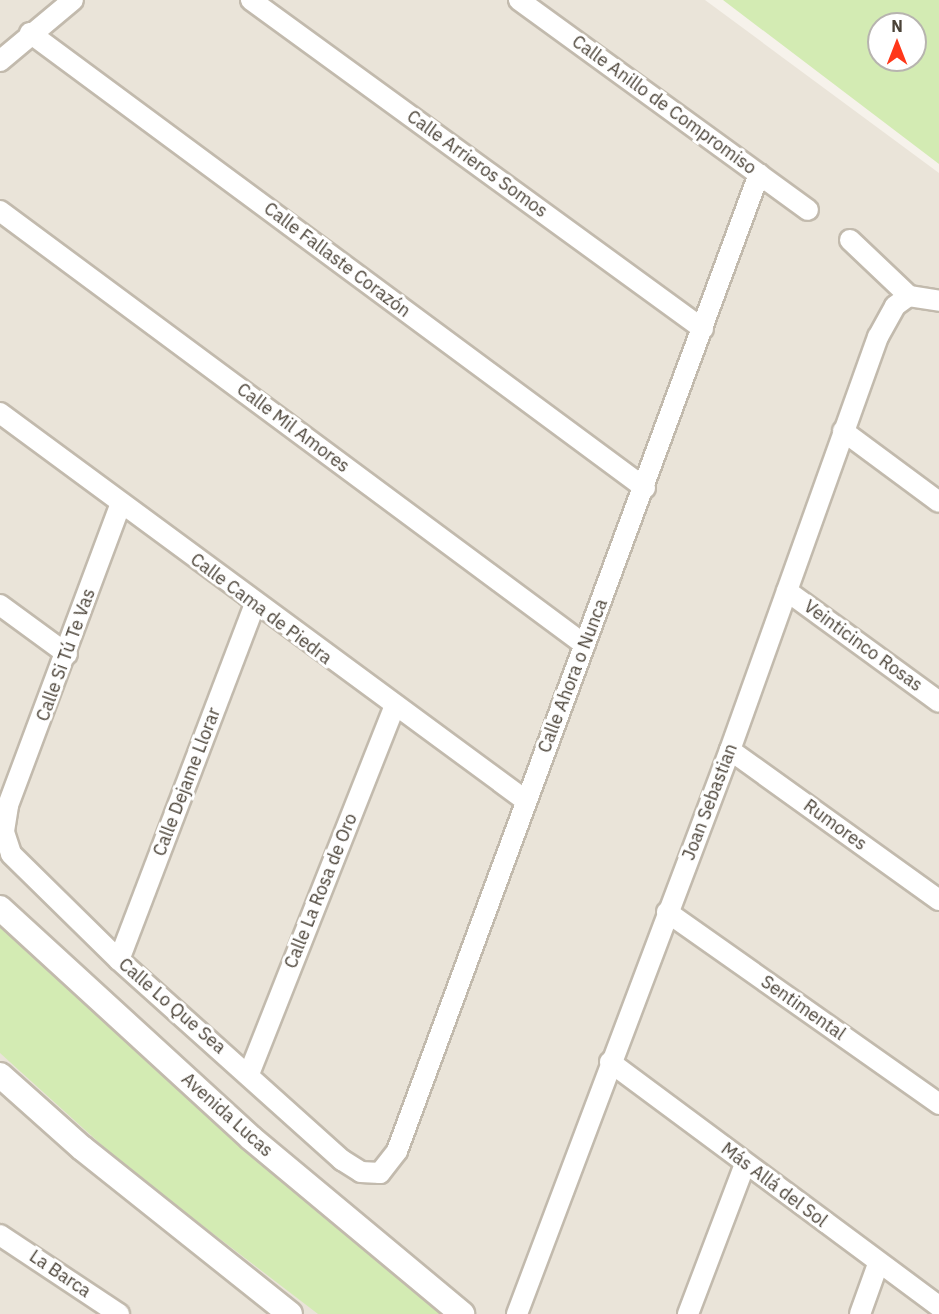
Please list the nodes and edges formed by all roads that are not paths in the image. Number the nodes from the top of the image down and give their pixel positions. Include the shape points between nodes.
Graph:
1 (73, 0) edge
2 (251, 0) edge
3 (519, 0) edge
4 (30, 33) junction
5 (0, 61) edge
6 (759, 174) junction
7 (808, 210) dead end
8 (0, 211) edge
9 (850, 240) dead end
10 (909, 296) junction
11 (939, 301) edge
12 (703, 329) junction
13 (0, 413) edge
14 (843, 431) junction
15 (645, 488) junction
16 (939, 502) edge
17 (121, 503) junction
18 (788, 591) junction
19 (255, 604) junction
20 (0, 605) edge
21 (585, 645) junction
22 (67, 654) junction
23 (939, 702) edge
24 (394, 707) junction
25 (730, 750) junction
26 (525, 800) junction
27 (8, 806) joint
28 (939, 900) edge
29 (0, 908) edge
30 (667, 912) junction
31 (119, 960) junction
32 (610, 1062) junction
33 (249, 1074) junction
34 (0, 1075) edge
35 (939, 1104) edge
36 (745, 1164) junction
37 (380, 1173) joint
38 (0, 1235) edge
39 (878, 1264) junction
40 (939, 1306) edge
41 (119, 1314) edge
42 (290, 1314) edge
43 (462, 1314) edge
44 (517, 1314) edge
45 (688, 1314) edge
46 (860, 1314) edge

1 - 4 street
2 - 12 street, Calle Arrieros Somos
3 - 6 street, Calle Anillo de Compromiso
4 - 5 street
4 - 15 street, Calle Fallaste Corazón
6 - 7 street, Calle Anillo de Compromiso
6 - 12 street, Calle Ahora o Nunca
8 - 21 street, Calle Mil Amores
9 - 10 street
10 - 11 street
10 - 14 street, Joan Sebastian via 887,317
12 - 15 street, Calle Ahora o Nunca
13 - 17 street, Calle Cama de Piedra
14 - 16 street
14 - 18 street, Joan Sebastian
15 - 21 street, Calle Ahora o Nunca
17 - 19 street, Calle Cama de Piedra
17 - 22 street, Calle Si Tú Te Vas
18 - 23 street, Veinticinco Rosas
18 - 25 street, Joan Sebastian
19 - 24 street, Calle Cama de Piedra
19 - 31 street, Calle Dejame Llorar
20 - 22 street
21 - 26 street, Calle Ahora o Nunca
22 - 27 street, Calle Si Tú Te Vas
24 - 26 street, Calle Cama de Piedra
24 - 33 street, Calle La Rosa de Oro
25 - 28 street, Rumores
25 - 30 street, Joan Sebastian
26 - 37 street, Calle Ahora o Nunca via 397,1151
27 - 31 street, Calle Lo Que Sea via 4,832 11,854
29 - 43 street, Avenida Lucas via 251,1138
30 - 32 street, Joan Sebastian
30 - 35 street, Sentimental
31 - 33 street, Calle Lo Que Sea
32 - 36 street, Más Allá del Sol
32 - 44 street, Joan Sebastian
33 - 37 street, Calle Lo Que Sea via 350,1167
34 - 42 street via 82,1148
36 - 39 street, Más Allá del Sol
36 - 45 street
38 - 41 street, La Barca
39 - 40 street, Más Allá del Sol
39 - 46 street

